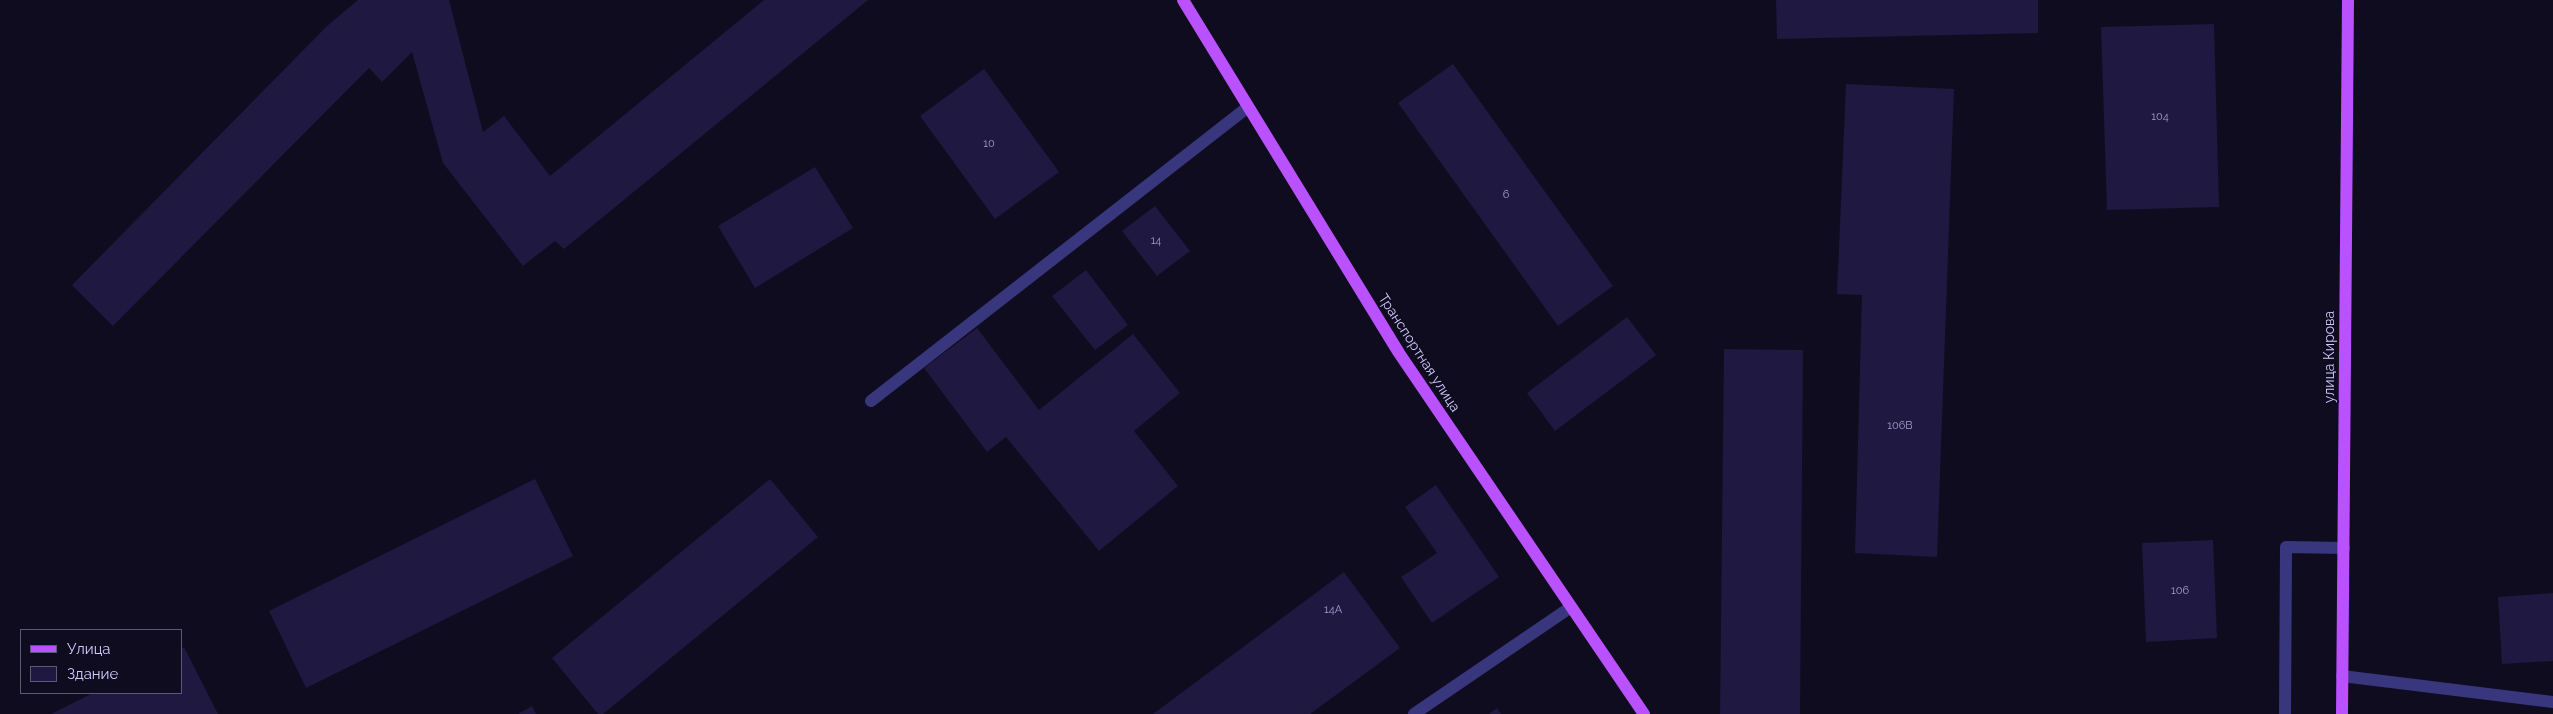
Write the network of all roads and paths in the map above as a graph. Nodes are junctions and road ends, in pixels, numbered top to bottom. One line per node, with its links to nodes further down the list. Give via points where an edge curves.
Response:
1 (1183, 0): 3 (main road, Транспортная улица)
2 (2348, 0): 5 (main road, улица Кирова)
3 (1248, 107): 4 (lane); 6 (main road, Транспортная улица, via 1399,353)
4 (871, 401)
5 (2344, 548): 7 (main road, улица Кирова); 11 (lane, via 2286,547)
6 (1571, 607): 9 (lane); 10 (main road, Транспортная улица)
7 (2342, 676): 8 (lane); 12 (main road, улица Кирова)
8 (2553, 702)
9 (1414, 714)
10 (1644, 714)
11 (2285, 714)
12 (2342, 714)

